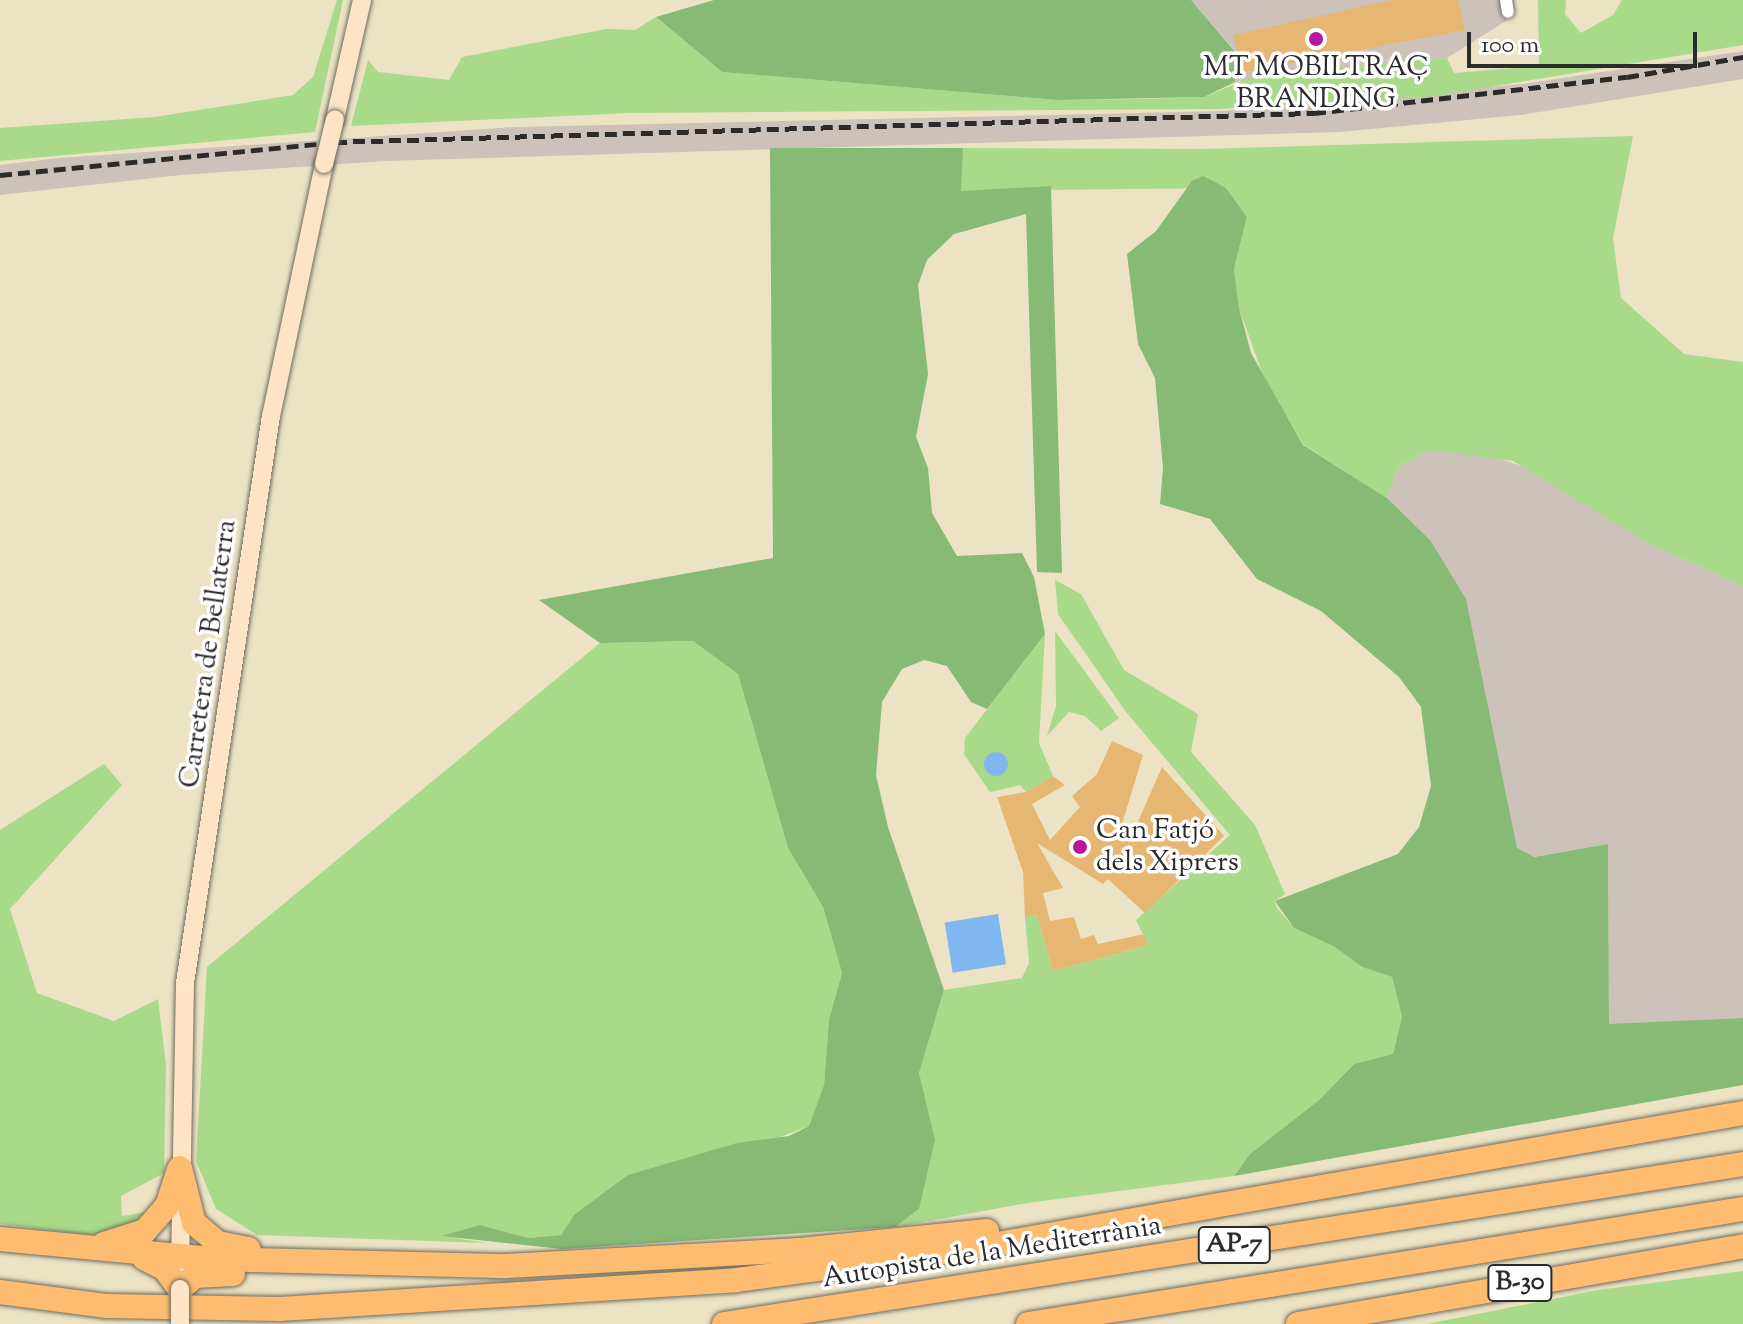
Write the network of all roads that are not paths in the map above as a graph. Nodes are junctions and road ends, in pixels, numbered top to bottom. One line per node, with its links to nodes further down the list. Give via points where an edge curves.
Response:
1 (362, 0): 6 (street, Carretera de Bellaterra, bridge, via 281,359 185,983)
2 (1743, 1106): 4 (highway)
3 (1743, 1113): 4 (highway)
4 (1705, 1120): 8 (highway)
5 (1743, 1164): 19 (highway, Autopista de la Mediterrània / AP-7)
6 (180, 1168): 10 (highway, via 167,1206 145,1231 115,1243); 13 (street, Carretera de Bellaterra); 14 (highway, via 194,1223 206,1238)
7 (1743, 1209): 20 (highway, AP-7)
8 (1099, 1227): 15 (highway, via 591,1264); 17 (highway, via 736,1280 454,1302 208,1310 56,1301)
9 (0, 1239): 10 (highway)
10 (65, 1246): 12 (highway)
11 (1743, 1246): 21 (highway, B-30)
12 (130, 1254): 13 (highway); 16 (highway, via 164,1268)
13 (180, 1257): 14 (highway); 16 (street, Carretera de Bellaterra)
14 (345, 1265): 15 (highway)
15 (424, 1266): 16 (highway, via 344,1275 205,1274 188,1279)
16 (180, 1289): 18 (street, Carretera de Bellaterra, bridge)
17 (0, 1292)
18 (180, 1324)
19 (724, 1324)
20 (1028, 1324)
21 (1298, 1324)

